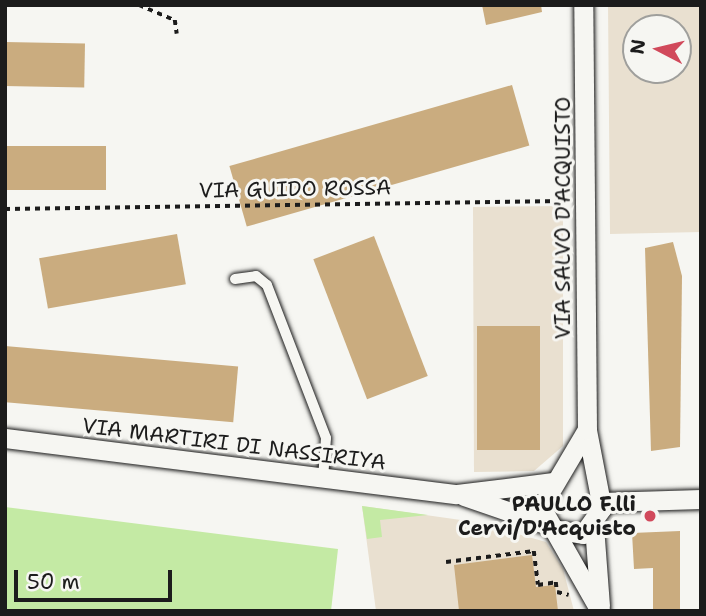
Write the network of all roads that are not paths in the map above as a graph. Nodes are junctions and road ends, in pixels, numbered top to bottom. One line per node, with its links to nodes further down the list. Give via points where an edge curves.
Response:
1 (583, 5): 3 (street, VIA SALVO D'ACQUISTO)
2 (235, 279): 5 (lane, via 256,276 267,285 326,438)
3 (587, 430): 6 (street); 8 (street)
4 (5, 438): 5 (street, VIA MARTIRI DI NASSIRIYA)
5 (323, 480): 7 (street, VIA MARTIRI DI NASSIRIYA)
6 (556, 480): 7 (street, VIA MARTIRI DI NASSIRIYA); 8 (street, via 580,477); 11 (street, via 541,503)
7 (457, 494): 11 (street, VIA MARTIRI DI NASSIRIYA)
8 (600, 496): 9 (street); 10 (street)
9 (701, 499)
10 (594, 526): 11 (street, via 573,537); 12 (street)
11 (550, 527): 12 (street)
12 (597, 606)

